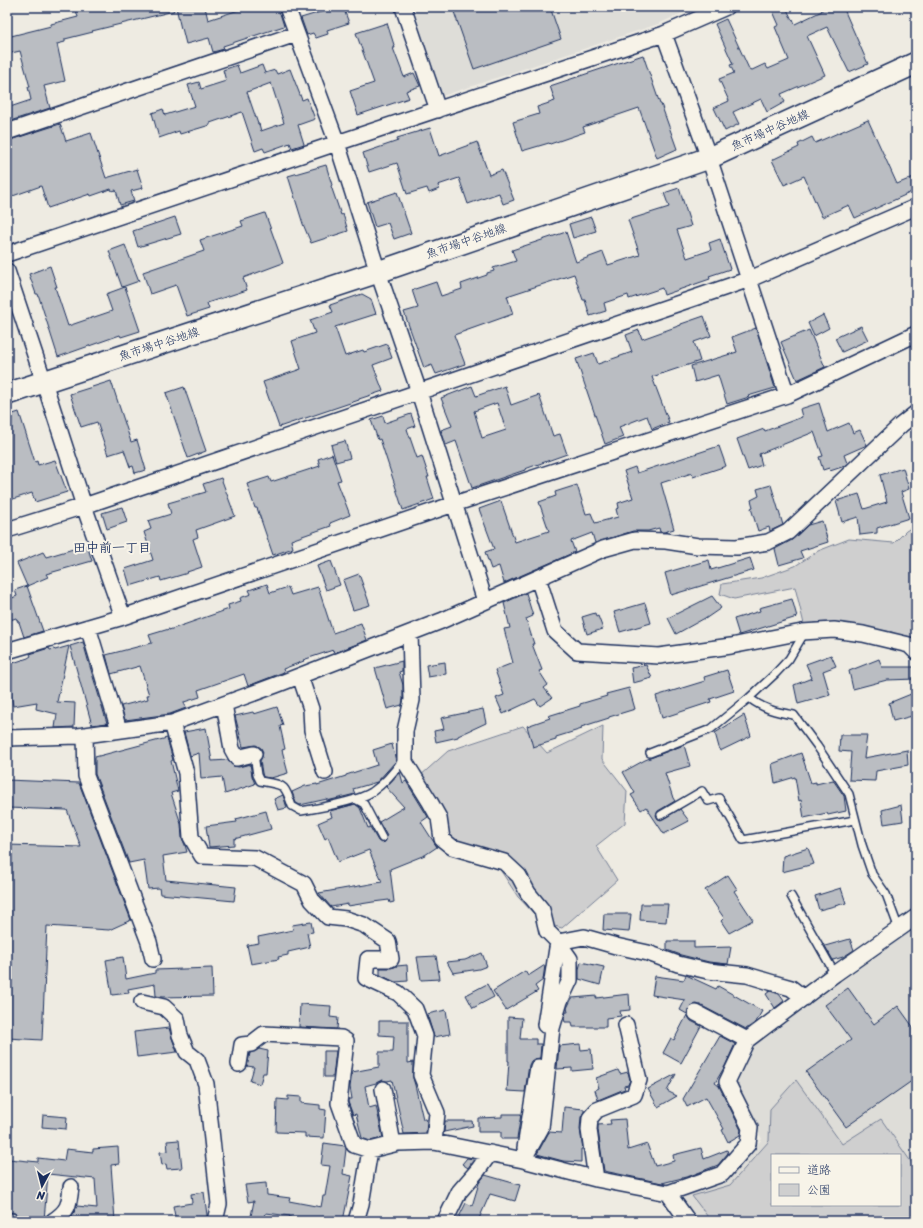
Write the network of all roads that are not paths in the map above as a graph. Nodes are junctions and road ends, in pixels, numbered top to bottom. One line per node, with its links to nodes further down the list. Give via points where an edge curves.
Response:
1 (286, 7): 4 (street)
2 (403, 7): 7 (street)
3 (726, 7): 5 (street)
4 (296, 34): 8 (street); 9 (street)
5 (664, 34): 7 (street); 10 (street)
6 (916, 63): 10 (street, 魚市場中谷地線)
7 (438, 110): 9 (street)
8 (7, 132)
9 (337, 143): 12 (street); 14 (street)
10 (709, 158): 14 (street, 魚市場中谷地線); 15 (street)
11 (916, 207): 15 (street)
12 (7, 254)
13 (7, 271): 17 (street)
14 (378, 272): 17 (street, 魚市場中谷地線); 18 (street)
15 (750, 279): 18 (street); 20 (street)
16 (916, 334): 20 (street)
17 (44, 382): 19 (street, 魚市場中谷地線); 23 (street)
18 (419, 392): 22 (street); 23 (street)
19 (7, 394)
20 (787, 395): 22 (street)
21 (916, 413): 25 (street, via 788,532 768,542 737,547 635,540 603,549)
22 (454, 504): 26 (street); 27 (street)
23 (84, 506): 24 (street); 27 (street)
24 (7, 530)
25 (538, 578): 26 (street); 29 (street, via 555,631 577,651 659,656)
26 (485, 601): 30 (street)
27 (123, 617): 28 (street)
28 (88, 627): 31 (street); 37 (street)
29 (806, 632): 32 (street, via 834,630 863,634 909,645); 34 (lane, via 789,658)
30 (410, 633): 33 (street); 42 (street, via 412,700 405,731)
31 (7, 651)
32 (916, 652)
33 (300, 676): 35 (street); 43 (street, via 311,709 312,730)
34 (749, 698): 40 (lane, via 711,730); 46 (lane, via 762,707 794,715 849,794)
35 (224, 704): 36 (street); 41 (street, via 232,749 238,758)
36 (172, 723): 37 (street); 61 (street, via 186,773 191,837 202,856 255,858 304,884 312,900 328,917 364,925 388,941 391,959 368,959 366,978 398,993 415,1009 425,1036 422,1075 437,1113)
37 (119, 730): 38 (street)
38 (85, 735): 39 (street); 52 (street, via 86,776 149,942)
39 (7, 738)
40 (650, 753)
41 (254, 754): 44 (lane, via 260,782 281,784 292,806 301,811)
42 (405, 756): 44 (lane, via 394,773 372,792); 51 (street, via 405,762 438,818 442,839 452,847 504,862 520,876 528,893 542,910 547,931)
43 (325, 772)
44 (355, 799): 47 (lane, via 364,804)
45 (661, 816): 46 (lane, via 702,791 708,801 720,798 743,840)
46 (855, 820): 50 (lane, via 872,874 886,894)
47 (382, 838)
48 (791, 896): 53 (lane)
49 (916, 918): 50 (street)
50 (899, 930): 53 (street)
51 (558, 942): 54 (street, via 584,936 678,964 764,980 791,988); 65 (street)
52 (153, 959)
53 (835, 974): 54 (street)
54 (804, 998): 58 (street)
55 (142, 1002): 69 (street, via 164,1007 177,1019 187,1052 196,1060 206,1084)
56 (696, 1013): 58 (street)
57 (626, 1025): 66 (street, via 639,1080 634,1096 597,1110 590,1118 589,1130)
58 (747, 1040): 68 (street, via 727,1082 750,1128 748,1144 722,1174)
59 (239, 1064): 63 (street, via 242,1045 251,1044 264,1034 341,1038 346,1041 339,1103 354,1145)
60 (383, 1089): 62 (street)
61 (434, 1142): 62 (street); 64 (street)
62 (393, 1144): 63 (street)
63 (370, 1150): 73 (street)
64 (490, 1153): 65 (street); 74 (street, via 459,1192)
65 (523, 1160): 66 (street)
66 (596, 1179): 68 (street)
67 (71, 1187): 72 (street, via 69,1203 63,1214)
68 (668, 1193): 75 (street)
69 (218, 1219)
70 (7, 1220): 71 (street)
71 (11, 1221)
72 (53, 1221)
73 (356, 1221)
74 (444, 1221)
75 (688, 1221)

